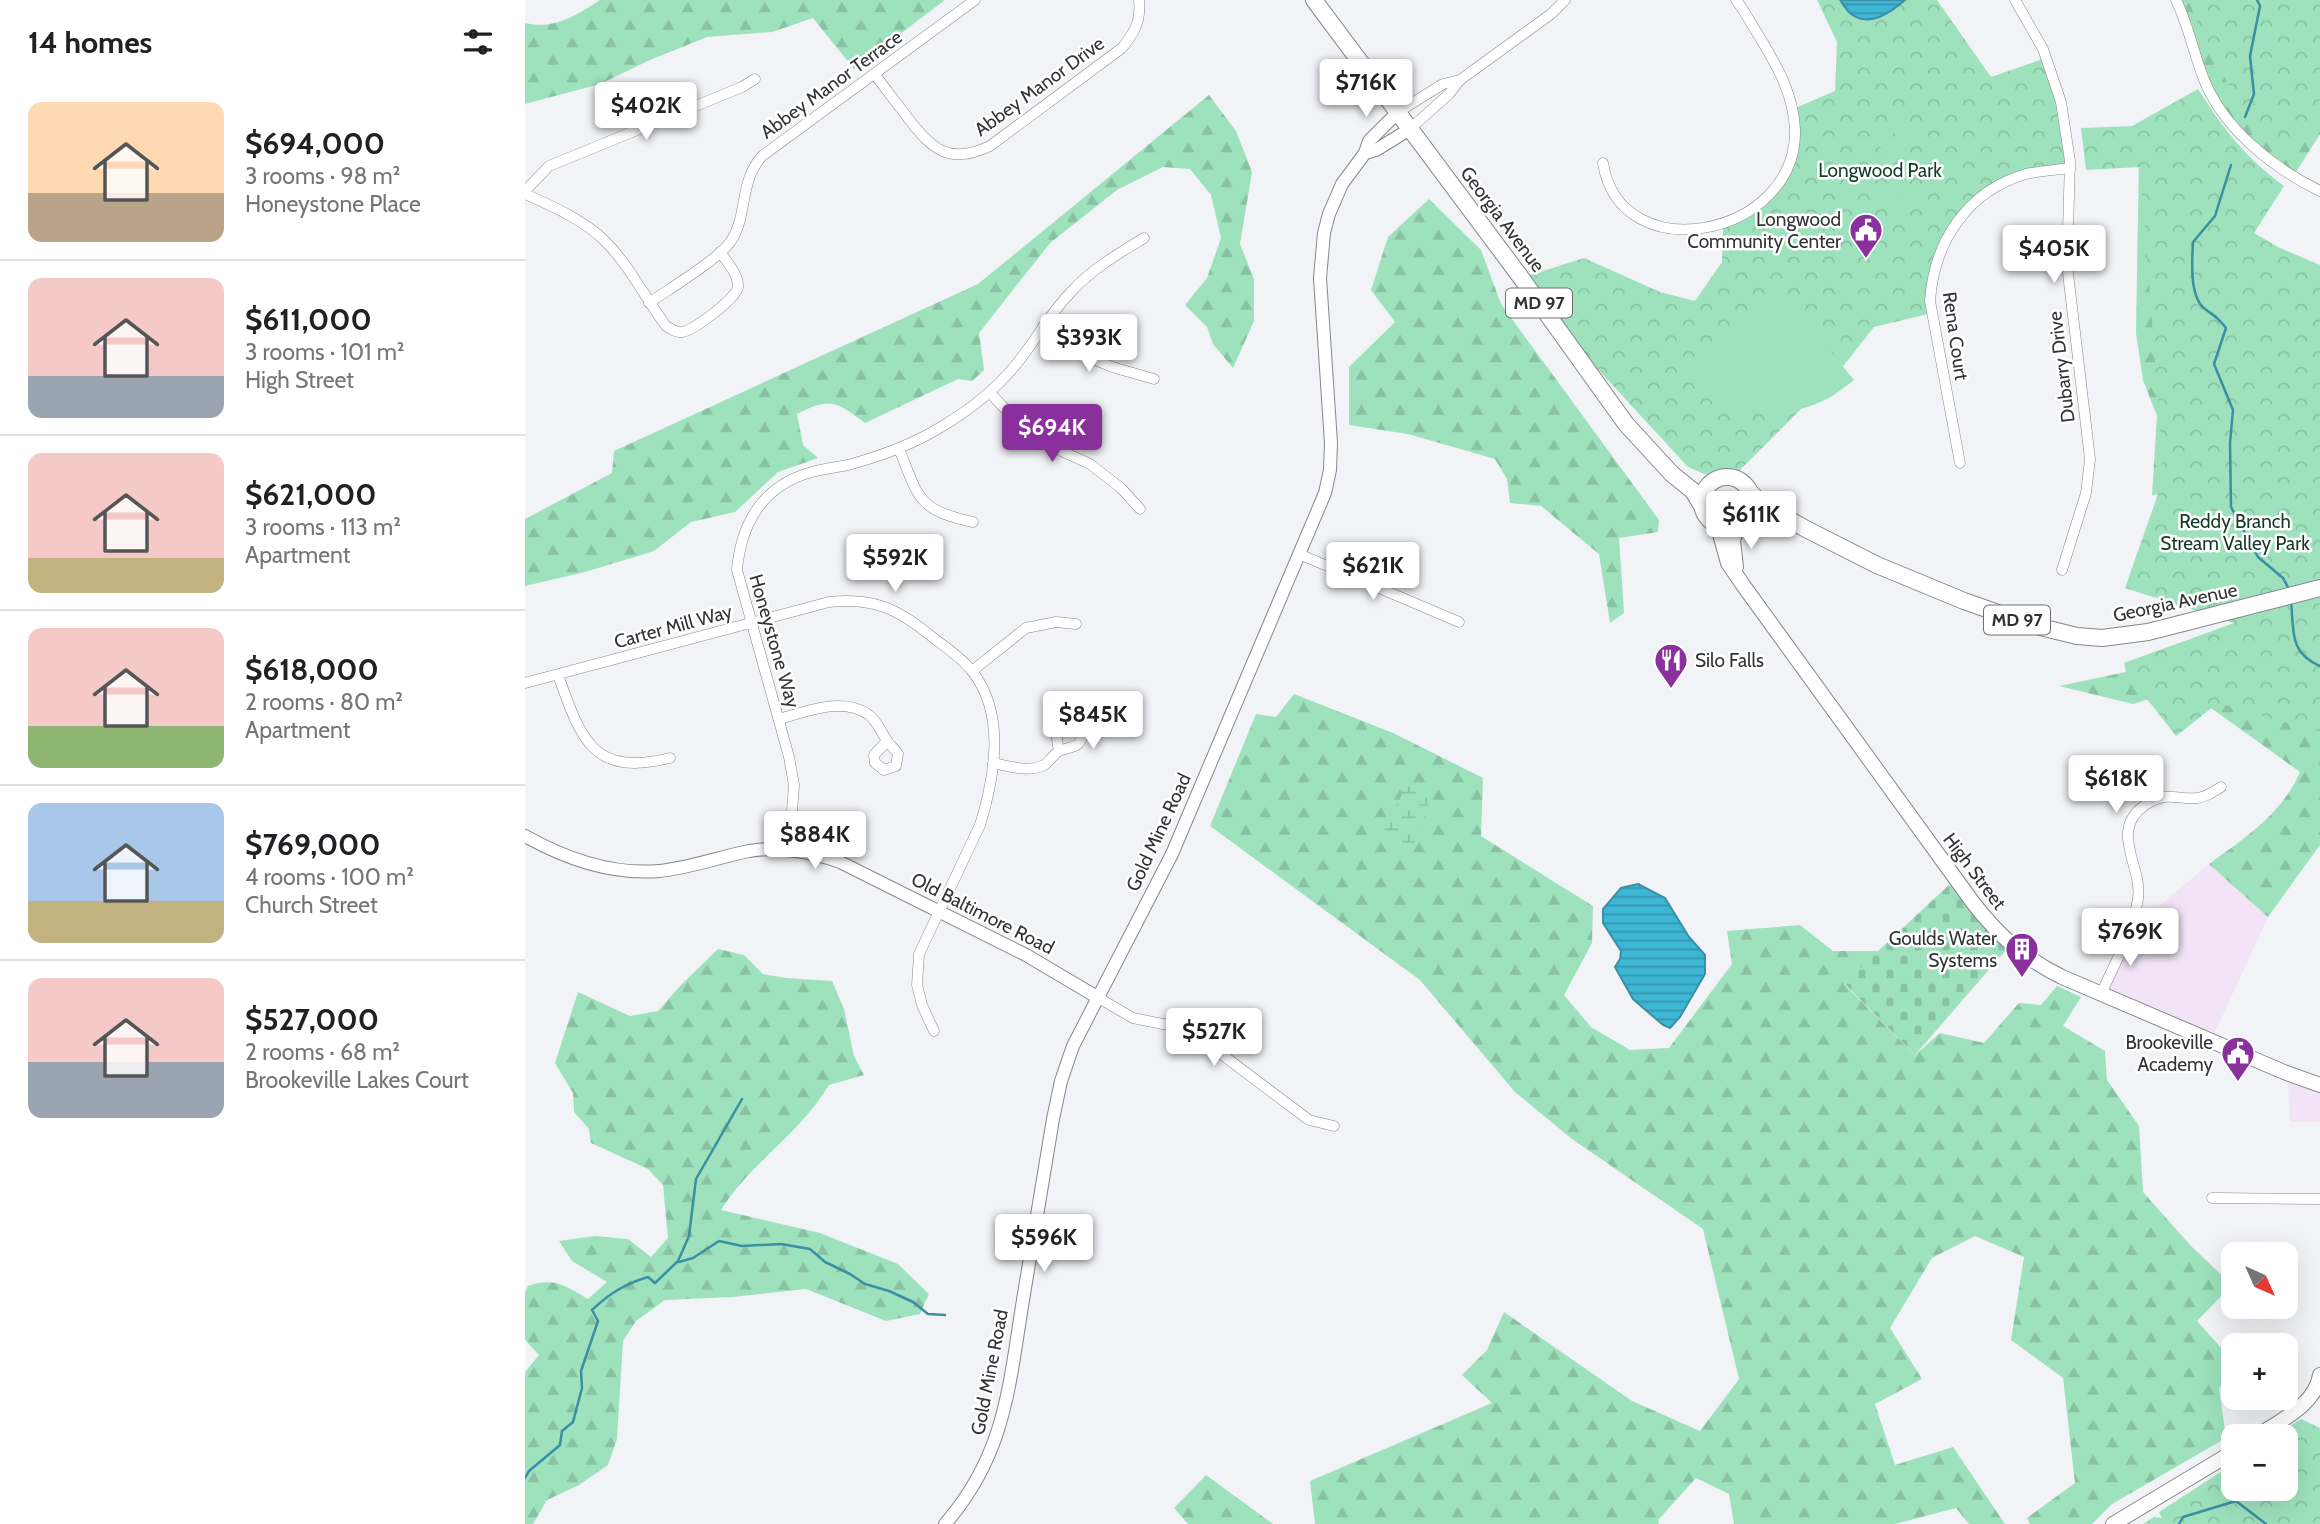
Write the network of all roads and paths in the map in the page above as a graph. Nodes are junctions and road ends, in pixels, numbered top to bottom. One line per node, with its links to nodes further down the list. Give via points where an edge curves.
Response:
1 (975, 0): 8 (street, Abbey Manor Terrace)
2 (1139, 0): 8 (street, Abbey Manor Drive, via 1134,33 1122,48 974,154 949,154 933,148)
3 (1314, 0): 11 (main road, Georgia Avenue / MD 97)
4 (1566, 0): 10 (street, Gold Mine Road)
5 (1736, 0): 14 (street, via 1779,69 1793,109 1795,132 1789,162 1777,184 1759,205 1734,221 1712,228 1672,228 1647,222 1621,202)
6 (2015, 0): 15 (street, Dubarry Drive, via 2043,49 2061,102)
7 (2176, 0): 16 (street, via 2203,79 2224,113 2269,159)
8 (875, 75): 19 (street, Abbey Manor Terrace, via 753,166 738,225)
9 (755, 79): 17 (street, via 549,166)
10 (1460, 80): 11 (street, Gold Mine Road); 12 (street, Gold Mine Road)
11 (1398, 112): 12 (main road, Georgia Avenue / MD 97); 13 (street, Gold Mine Road, via 1369,141)
12 (1411, 129): 13 (street, Gold Mine Road); 25 (main road, Georgia Avenue / MD 97, via 1626,425)
13 (1365, 153): 35 (street, Gold Mine Road, via 1339,190 1321,245 1331,457 1325,493)
14 (1603, 163)
15 (2070, 169): 26 (street, Rena Court, via 2027,174 1994,188 1956,222 1939,254 1930,301); 36 (street, Dubarry Drive, via 2067,265 2090,459 2086,493)
16 (2320, 191)
17 (525, 193): 20 (street, via 598,234)
18 (1144, 238): 21 (street, Honeystone Way, via 1090,273)
19 (720, 253): 20 (street, Abbey Manor Terrace); 20 (street, via 739,284 737,293 690,329 681,332 666,327)
20 (649, 303)
21 (1043, 327): 22 (street, via 1112,368); 23 (street, Honeystone Way)
22 (1154, 379)
23 (990, 393): 24 (street, Honeystone Way); 30 (street, via 1034,438 1090,464)
24 (899, 449): 32 (street, via 925,503 937,513); 40 (street, Honeystone Way, via 810,472 763,501 750,517 739,546 737,570)
25 (1661, 462): 27 (main road, Georgia Avenue / MD 97); 29 (main road, Georgia Avenue / MD 97, via 1693,491)
26 (1960, 463)
27 (1709, 484): 28 (main road, MD 97, via 1722,477 1737,478); 29 (main road)
28 (1752, 494): 31 (main road, via 1752,509); 34 (main road, Georgia Avenue / MD 97)
29 (1702, 506): 33 (main road, MD 97)
30 (1140, 509)
31 (1743, 521): 33 (main road, MD 97, via 1723,527); 34 (main road, Georgia Avenue / MD 97, via 1768,517); 37 (main road, via 1733,552)
32 (973, 522)
33 (1711, 522): 37 (main road, High Street)
34 (1806, 530): 38 (main road, Georgia Avenue / MD 97, via 1964,601 2077,636 2125,636)
35 (1299, 554): 39 (street); 55 (street, Gold Mine Road, via 1172,854)
36 (2062, 570)
37 (1737, 576): 54 (main road, High Street, via 1990,925 2027,958)
38 (2313, 590)
39 (1459, 622)
40 (752, 624): 42 (street, Carter Mill Way, via 829,602 872,603 911,619); 43 (street, Carter Mill Way); 45 (street, Honeystone Way)
41 (1076, 624): 42 (street, via 1056,622 1026,628)
42 (972, 671): 49 (street, Carter Mill Way, via 992,714)
43 (558, 675): 44 (street, Carter Mill Way); 48 (street, via 578,728 601,755 629,764)
44 (525, 683)
45 (779, 719): 46 (street, via 829,706 851,707 868,714); 52 (street, Honeystone Way, via 794,785)
46 (887, 741)
47 (1059, 750): 49 (street, via 1044,765 1027,769)
48 (670, 758)
49 (993, 763): 53 (street, Carter Mill Way, via 980,825)
50 (2221, 787): 54 (street, via 2195,798 2163,797 2132,817 2127,829 2139,896 2131,929)
51 (525, 836): 52 (street, Old Baltimore Road, via 587,864 620,870 657,871 752,851)
52 (789, 851): 53 (street, Old Baltimore Road, via 840,862)
53 (939, 911): 55 (street, Old Baltimore Road); 56 (street, Carter Mill Way, via 919,954 916,985)
54 (2101, 994): 57 (main road, High Street)
55 (1097, 997): 58 (street, via 1133,1018 1188,1029 1309,1120); 64 (street, Gold Mine Road, via 1073,1046 1057,1098 999,1432 977,1481)
56 (934, 1031)
57 (2320, 1084)
58 (1334, 1126)
59 (2212, 1198): 60 (street)
60 (2320, 1199)
61 (2320, 1375): 62 (main road, via 2308,1400)
62 (2274, 1424)
63 (2221, 1459): 65 (main road)
64 (945, 1524)
65 (2113, 1524)

